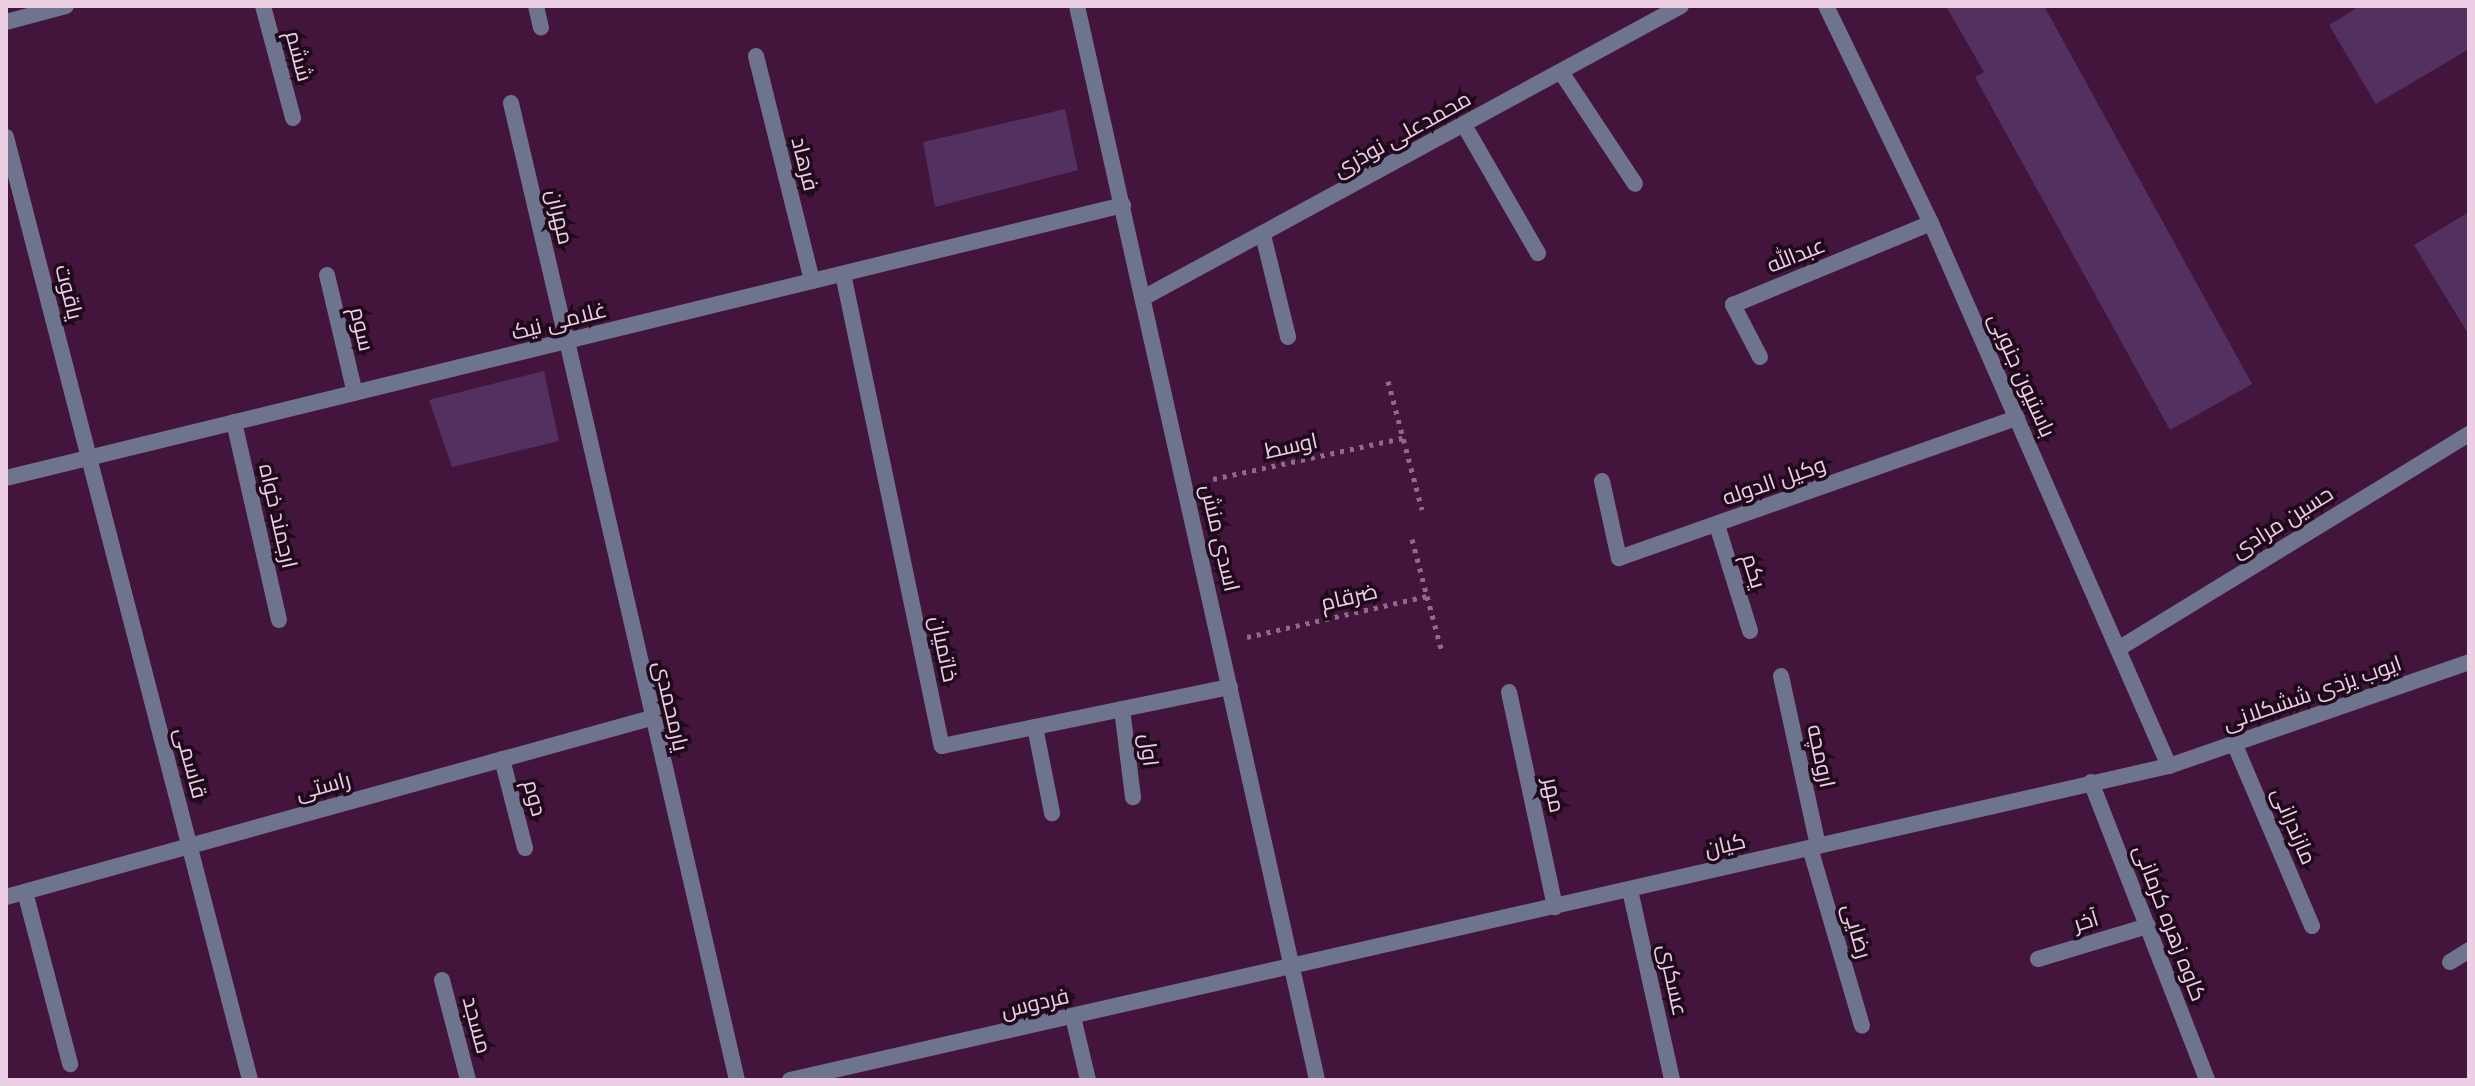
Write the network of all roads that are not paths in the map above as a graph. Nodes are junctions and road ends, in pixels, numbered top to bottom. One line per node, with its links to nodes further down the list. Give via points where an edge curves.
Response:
1 (66, 6): 7 (street)
2 (263, 6): 12 (street, ششم)
3 (536, 6): 8 (street)
4 (1077, 6): 16 (street, اسدی منش)
5 (1681, 6): 10 (street, محمدعلی نوذری)
6 (1826, 6): 17 (street, باستیون جنوبی)
7 (6, 22)
8 (541, 27)
9 (756, 56): 22 (street, فرهاد)
10 (1561, 72): 13 (street, محمدعلی نوذری); 15 (street)
11 (511, 103): 25 (street, مهران)
12 (293, 118)
13 (1464, 125): 18 (street, محمدعلی نوذری); 19 (street)
14 (6, 137): 31 (street, یاقوت)
15 (1635, 184)
16 (1123, 205): 20 (street, غلامی نیک); 23 (street, اسدی منش)
17 (1931, 223): 26 (street, عبدالله, via 1733,305); 28 (street, باستیون جنوبی)
18 (1263, 235): 23 (street, محمدعلی نوذری); 24 (street)
19 (1538, 253)
20 (843, 274): 22 (street, غلامی نیک); 44 (street, خاتمیان, via 942,746)
21 (327, 275): 27 (street, سوم)
22 (812, 281): 25 (street, غلامی نیک)
23 (1143, 298): 40 (street, اسدی منش)
24 (1288, 337)
25 (567, 341): 27 (street, غلامی نیک); 43 (street, یارمحمدی)
26 (1760, 357)
27 (355, 393): 29 (street, غلامی نیک)
28 (2017, 418): 34 (street, وکیل الدوله); 37 (street, باستیون جنوبی)
29 (234, 422): 31 (street, غلامی نیک); 35 (street, ارجمند خواه)
30 (2469, 434): 37 (street, حسین مرادی)
31 (89, 458): 32 (street, غلامی نیک); 51 (street, قاسمی)
32 (6, 478)
33 (1602, 481): 34 (street, وکیل الدوله, via 1619,558)
34 (1717, 525): 36 (street, یکم)
35 (279, 620)
36 (1750, 631)
37 (2118, 649): 47 (street, باستیون جنوبی)
38 (2469, 662): 45 (street, ایوب یزدی ششکلانی)
39 (1781, 676): 52 (street, ارومچه)
40 (1230, 687): 42 (street, خاتمیان); 63 (street, اسدی منش)
41 (1509, 692): 57 (street, مهر)
42 (1122, 709): 44 (street, خاتمیان); 49 (street, اول)
43 (651, 718): 46 (street, راستی); 71 (street, یارمحمدی)
44 (1035, 727): 50 (street)
45 (2234, 743): 47 (street, ایوب یزدی ششکلانی); 59 (street, مازندرانی)
46 (502, 759): 51 (street, راستی); 53 (street, دوم)
47 (2169, 766): 48 (street, کیان)
48 (2091, 782): 52 (street, کیان); 58 (street, کاوه زهره کرمانی)
49 (1133, 797)
50 (1052, 813)
51 (190, 846): 55 (street, راستی); 69 (street, قاسمی)
52 (1814, 847): 54 (street, کیان); 66 (street, رضایی)
53 (525, 848)
54 (1630, 890): 57 (street, کیان); 75 (street, عسکری)
55 (25, 892): 56 (street, راستی); 67 (street)
56 (6, 897)
57 (1555, 907): 63 (street, کیان)
58 (2148, 926): 61 (street, آخر); 76 (street, کاوه زهره کرمانی)
59 (2312, 926)
60 (2469, 950): 62 (street)
61 (2038, 959)
62 (2450, 962)
63 (1291, 969): 65 (street, فردوس); 74 (street, اسدی منش)
64 (442, 980): 70 (street, مسجد)
65 (1073, 1017): 68 (street, فردوس); 73 (street)
66 (1862, 1026)
67 (70, 1064)
68 (828, 1076): 72 (street, فردوس)
69 (250, 1080)
70 (468, 1080)
71 (737, 1080)
72 (790, 1080)
73 (1088, 1080)
74 (1317, 1080)
75 (1672, 1080)
76 (2207, 1080)

